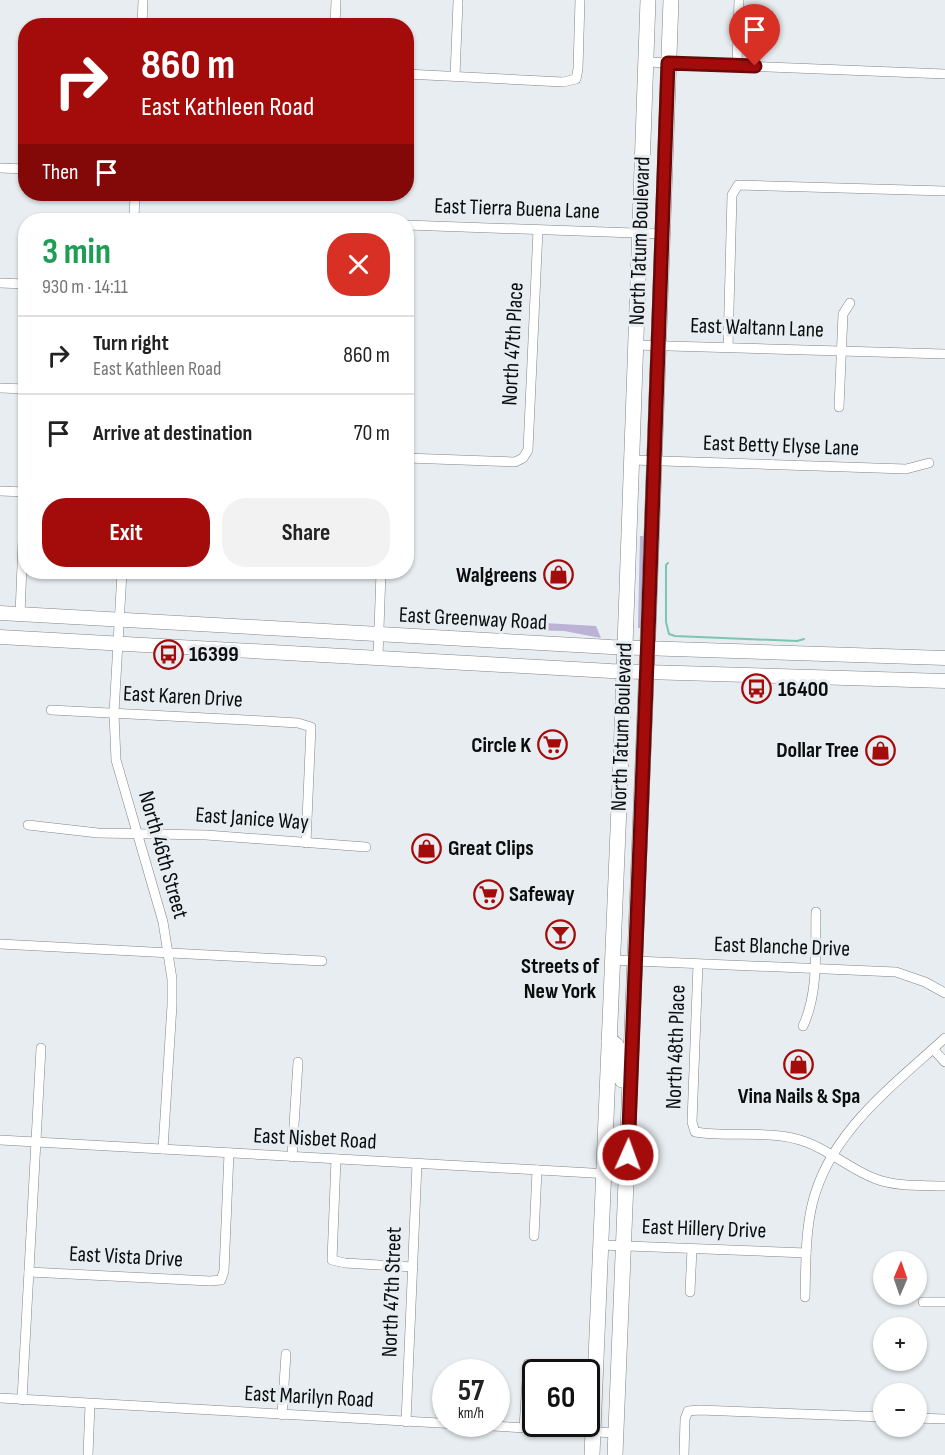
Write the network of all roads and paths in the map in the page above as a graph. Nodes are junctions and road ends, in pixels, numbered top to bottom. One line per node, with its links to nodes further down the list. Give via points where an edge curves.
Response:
1 (143, 0): 8 (street)
2 (336, 0): 9 (street)
3 (580, 0): 15 (street, via 576,80)
4 (648, 0): 10 (main road, North Tatum Boulevard)
5 (671, 0): 11 (main road, North Tatum Boulevard)
6 (740, 0): 12 (street)
7 (458, 2): 15 (street)
8 (142, 18)
9 (335, 18)
10 (646, 62): 11 (street); 21 (main road, North Tatum Boulevard)
11 (668, 63): 12 (street); 22 (main road, North Tatum Boulevard)
12 (737, 65): 14 (street)
13 (414, 74): 15 (street)
14 (945, 74)
15 (455, 76)
16 (0, 168): 17 (street)
17 (18, 169)
18 (945, 191): 28 (street, via 738,185 732,195)
19 (414, 225): 20 (street, East Tierra Buena Lane)
20 (538, 230): 21 (street, East Tierra Buena Lane); 34 (street, North 47th Place, via 528,450 515,462)
21 (639, 233): 22 (street, East Tierra Buena Lane); 26 (main road, North Tatum Boulevard)
22 (663, 234): 27 (main road, North Tatum Boulevard)
23 (0, 283): 24 (street)
24 (18, 284)
25 (850, 303): 29 (street, East Waltann Lane, via 843,315)
26 (635, 345): 27 (street, East Waltann Lane); 35 (main road, North Tatum Boulevard)
27 (659, 345): 28 (street, East Waltann Lane); 36 (main road, North Tatum Boulevard)
28 (728, 347): 29 (street, East Waltann Lane)
29 (841, 350): 30 (street, East Waltann Lane); 33 (street, East Waltann Lane)
30 (945, 354)
31 (0, 388): 32 (street)
32 (18, 389)
33 (840, 406)
34 (414, 458)
35 (632, 460): 36 (street, East Betty Elyse Lane); 50 (main road, North Tatum Boulevard)
36 (654, 461): 37 (street, East Betty Elyse Lane, via 906,470); 51 (main road, North Tatum Boulevard)
37 (929, 463)
38 (0, 491): 39 (street)
39 (18, 492)
40 (21, 579): 44 (street)
41 (122, 579): 45 (street, North 46th Street)
42 (381, 579): 46 (street)
43 (0, 613): 44 (main road, East Greenway Road)
44 (20, 614): 45 (main road, East Greenway Road)
45 (120, 620): 46 (main road, East Greenway Road); 49 (street, North 46th Street)
46 (379, 634): 48 (main road, East Greenway Road); 52 (street)
47 (0, 636): 49 (main road, East Greenway Road)
48 (457, 639): 50 (main road, East Greenway Road); 54 (main road)
49 (119, 643): 52 (main road, East Greenway Road); 59 (street, North 46th Street)
50 (625, 648): 51 (main road, East Greenway Road); 55 (main road, North Tatum Boulevard)
51 (647, 649): 53 (main road, East Greenway Road); 56 (main road, North Tatum Boulevard)
52 (378, 657): 54 (main road, East Greenway Road)
53 (945, 658)
54 (456, 661): 55 (main road, East Greenway Road)
55 (624, 671): 56 (main road, East Greenway Road); 60 (main road, North Tatum Boulevard)
56 (646, 672): 57 (main road, East Greenway Road); 61 (main road, North Tatum Boulevard)
57 (945, 681)
58 (51, 710): 59 (street, East Karen Drive)
59 (114, 713): 63 (street, North 46th Street, via 116,760); 64 (street, East Karen Drive, via 298,723 311,727)
60 (622, 713): 61 (main road, via 630,745 630,788); 66 (main road, North Tatum Boulevard)
61 (641, 799): 66 (main road, via 630,840); 72 (main road, North Tatum Boulevard)
62 (28, 825): 63 (street, East Janice Way)
63 (136, 833): 64 (street, East Janice Way); 69 (street, North 46th Street)
64 (306, 843): 65 (street, East Janice Way)
65 (366, 847)
66 (617, 847): 70 (main road, North Tatum Boulevard); 72 (main road, via 631,863 628,940)
67 (816, 912): 74 (street)
68 (0, 944): 69 (street)
69 (169, 954): 71 (street); 86 (street, North 46th Street, via 172,1005)
70 (612, 960): 72 (street, East Blanche Drive); 78 (main road, North Tatum Boulevard)
71 (322, 961)
72 (635, 961): 73 (street, East Blanche Drive); 83 (main road, North Tatum Boulevard)
73 (698, 964): 74 (street, East Blanche Drive); 88 (street, North 48th Place, via 692,1122 695,1132 782,1136)
74 (814, 968): 75 (street, East Blanche Drive, via 896,972); 76 (street, via 808,1014)
75 (945, 993)
76 (802, 1026)
77 (945, 1038): 80 (street)
78 (609, 1041): 83 (main road, via 619,1047); 93 (main road, North Tatum Boulevard)
79 (41, 1048): 85 (street)
80 (933, 1049): 82 (street); 88 (street, via 864,1113)
81 (298, 1062): 89 (street)
82 (945, 1062)
83 (629, 1115): 94 (main road, North Tatum Boulevard)
84 (0, 1140): 85 (street, East Nisbet Road)
85 (36, 1142): 86 (street, East Nisbet Road); 102 (street)
86 (164, 1149): 87 (street, East Nisbet Road)
87 (229, 1153): 89 (street, East Nisbet Road); 102 (street, East Vista Drive, via 221,1280)
88 (832, 1155): 95 (street, via 892,1184); 100 (street, via 813,1203)
89 (292, 1157): 90 (street, East Nisbet Road)
90 (336, 1159): 91 (street, East Nisbet Road); 101 (street, via 332,1260)
91 (417, 1164): 92 (street, East Nisbet Road); 101 (street, North 47th Street)
92 (537, 1170): 93 (street, East Nisbet Road); 96 (street)
93 (604, 1174): 94 (street, East Nisbet Road); 97 (main road, North Tatum Boulevard)
94 (627, 1175): 98 (main road, North Tatum Boulevard)
95 (945, 1186)
96 (534, 1236)
97 (601, 1245): 98 (street, East Hillery Drive); 108 (main road, North Tatum Boulevard)
98 (623, 1246): 99 (street, East Hillery Drive); 119 (main road, North Tatum Boulevard)
99 (692, 1248): 100 (street, East Hillery Drive); 103 (street)
100 (807, 1253): 104 (street)
101 (412, 1267): 116 (street, North 47th Street)
102 (29, 1272): 110 (street)
103 (690, 1292)
104 (805, 1297)
105 (927, 1302): 106 (street)
106 (945, 1302)
107 (286, 1354): 112 (street)
108 (596, 1359)
109 (0, 1398): 110 (street, East Marilyn Road)
110 (22, 1400): 111 (street, East Marilyn Road)
111 (90, 1404): 112 (street, East Marilyn Road); 121 (street)
112 (282, 1414): 116 (street, East Marilyn Road)
113 (873, 1417): 124 (street, via 688,1411)
114 (927, 1418): 115 (street)
115 (945, 1419)
116 (406, 1422): 117 (street, East Marilyn Road)
117 (522, 1428)
118 (600, 1432): 119 (street, East Marilyn Road)
119 (615, 1433): 123 (main road, North Tatum Boulevard)
120 (593, 1437): 122 (main road, North Tatum Boulevard)
121 (88, 1455)
122 (592, 1455)
123 (615, 1455)
124 (684, 1455)

